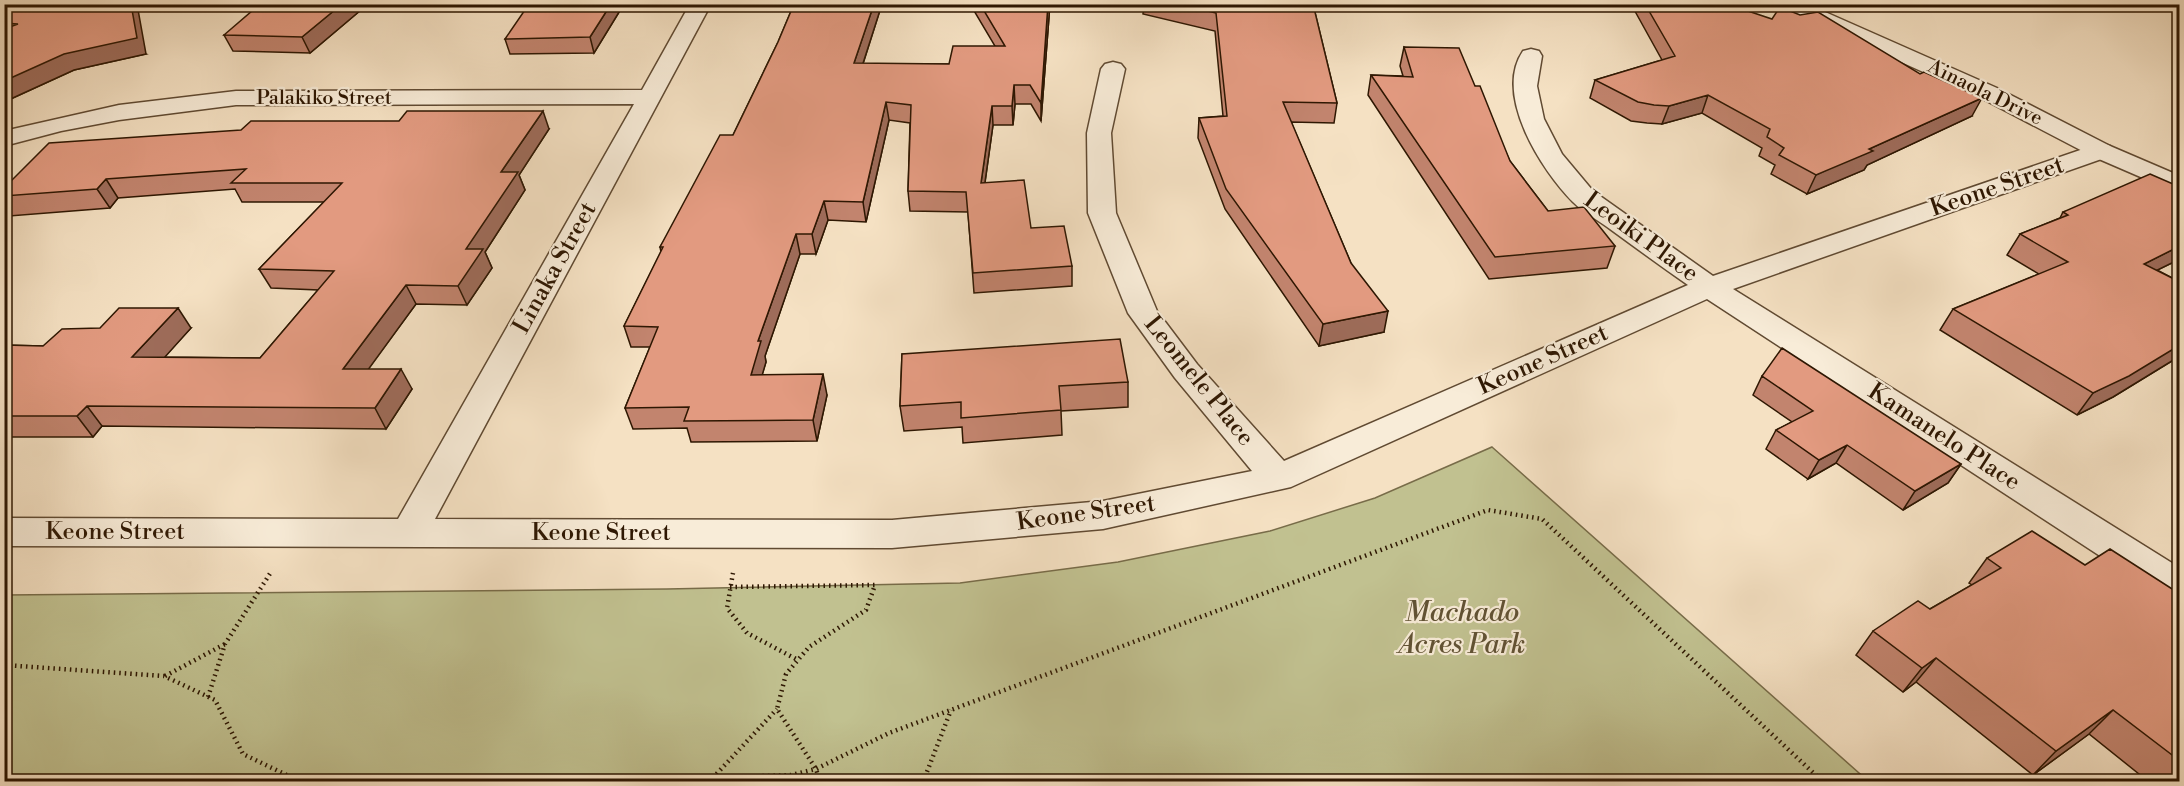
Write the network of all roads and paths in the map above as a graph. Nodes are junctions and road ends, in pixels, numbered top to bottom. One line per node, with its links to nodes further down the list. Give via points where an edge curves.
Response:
1 (700, 4): 5 (street, Linaka Street)
2 (1788, 4): 7 (street, Ainaola Drive, via 1989,93)
3 (1531, 56): 9 (street, Leoiki Place, via 1525,86 1532,119 1550,156 1583,197)
4 (1113, 69): 10 (street, Leomele Place, via 1099,133 1102,213 1143,313 1186,371)
5 (648, 97): 6 (street, Palakiko Street, via 236,98 103,114); 12 (street, Linaka Street)
6 (4, 139)
7 (2102, 151): 8 (street, Ainaola Drive); 9 (street, Keone Street)
8 (2180, 186)
9 (1709, 287): 10 (street, Keone Street); 13 (street, Kamanelo Place)
10 (1278, 478): 12 (street, Keone Street, via 1103,515 892,534)
11 (4, 532): 12 (street, Keone Street)
12 (409, 532)
13 (2180, 588)
14 (257, 594): 15 (path)
15 (225, 644): 18 (path); 19 (path)
16 (798, 660): 16 (path, via 747,633 727,608 730,587 875,585 866,610 809,646); 20 (path, via 786,674)
17 (4, 665): 18 (path)
18 (164, 676): 19 (path)
19 (208, 697): 23 (path, via 215,700 243,754 297,780)
20 (777, 709): 22 (path); 24 (path)
21 (951, 710): 22 (path, via 889,733); 26 (path); 27 (path, via 1488,510 1542,519)
22 (816, 769): 24 (path, via 791,775); 25 (path)
23 (527, 780): 24 (path)
24 (711, 780)
25 (820, 782)
26 (923, 782)
27 (1823, 782)

